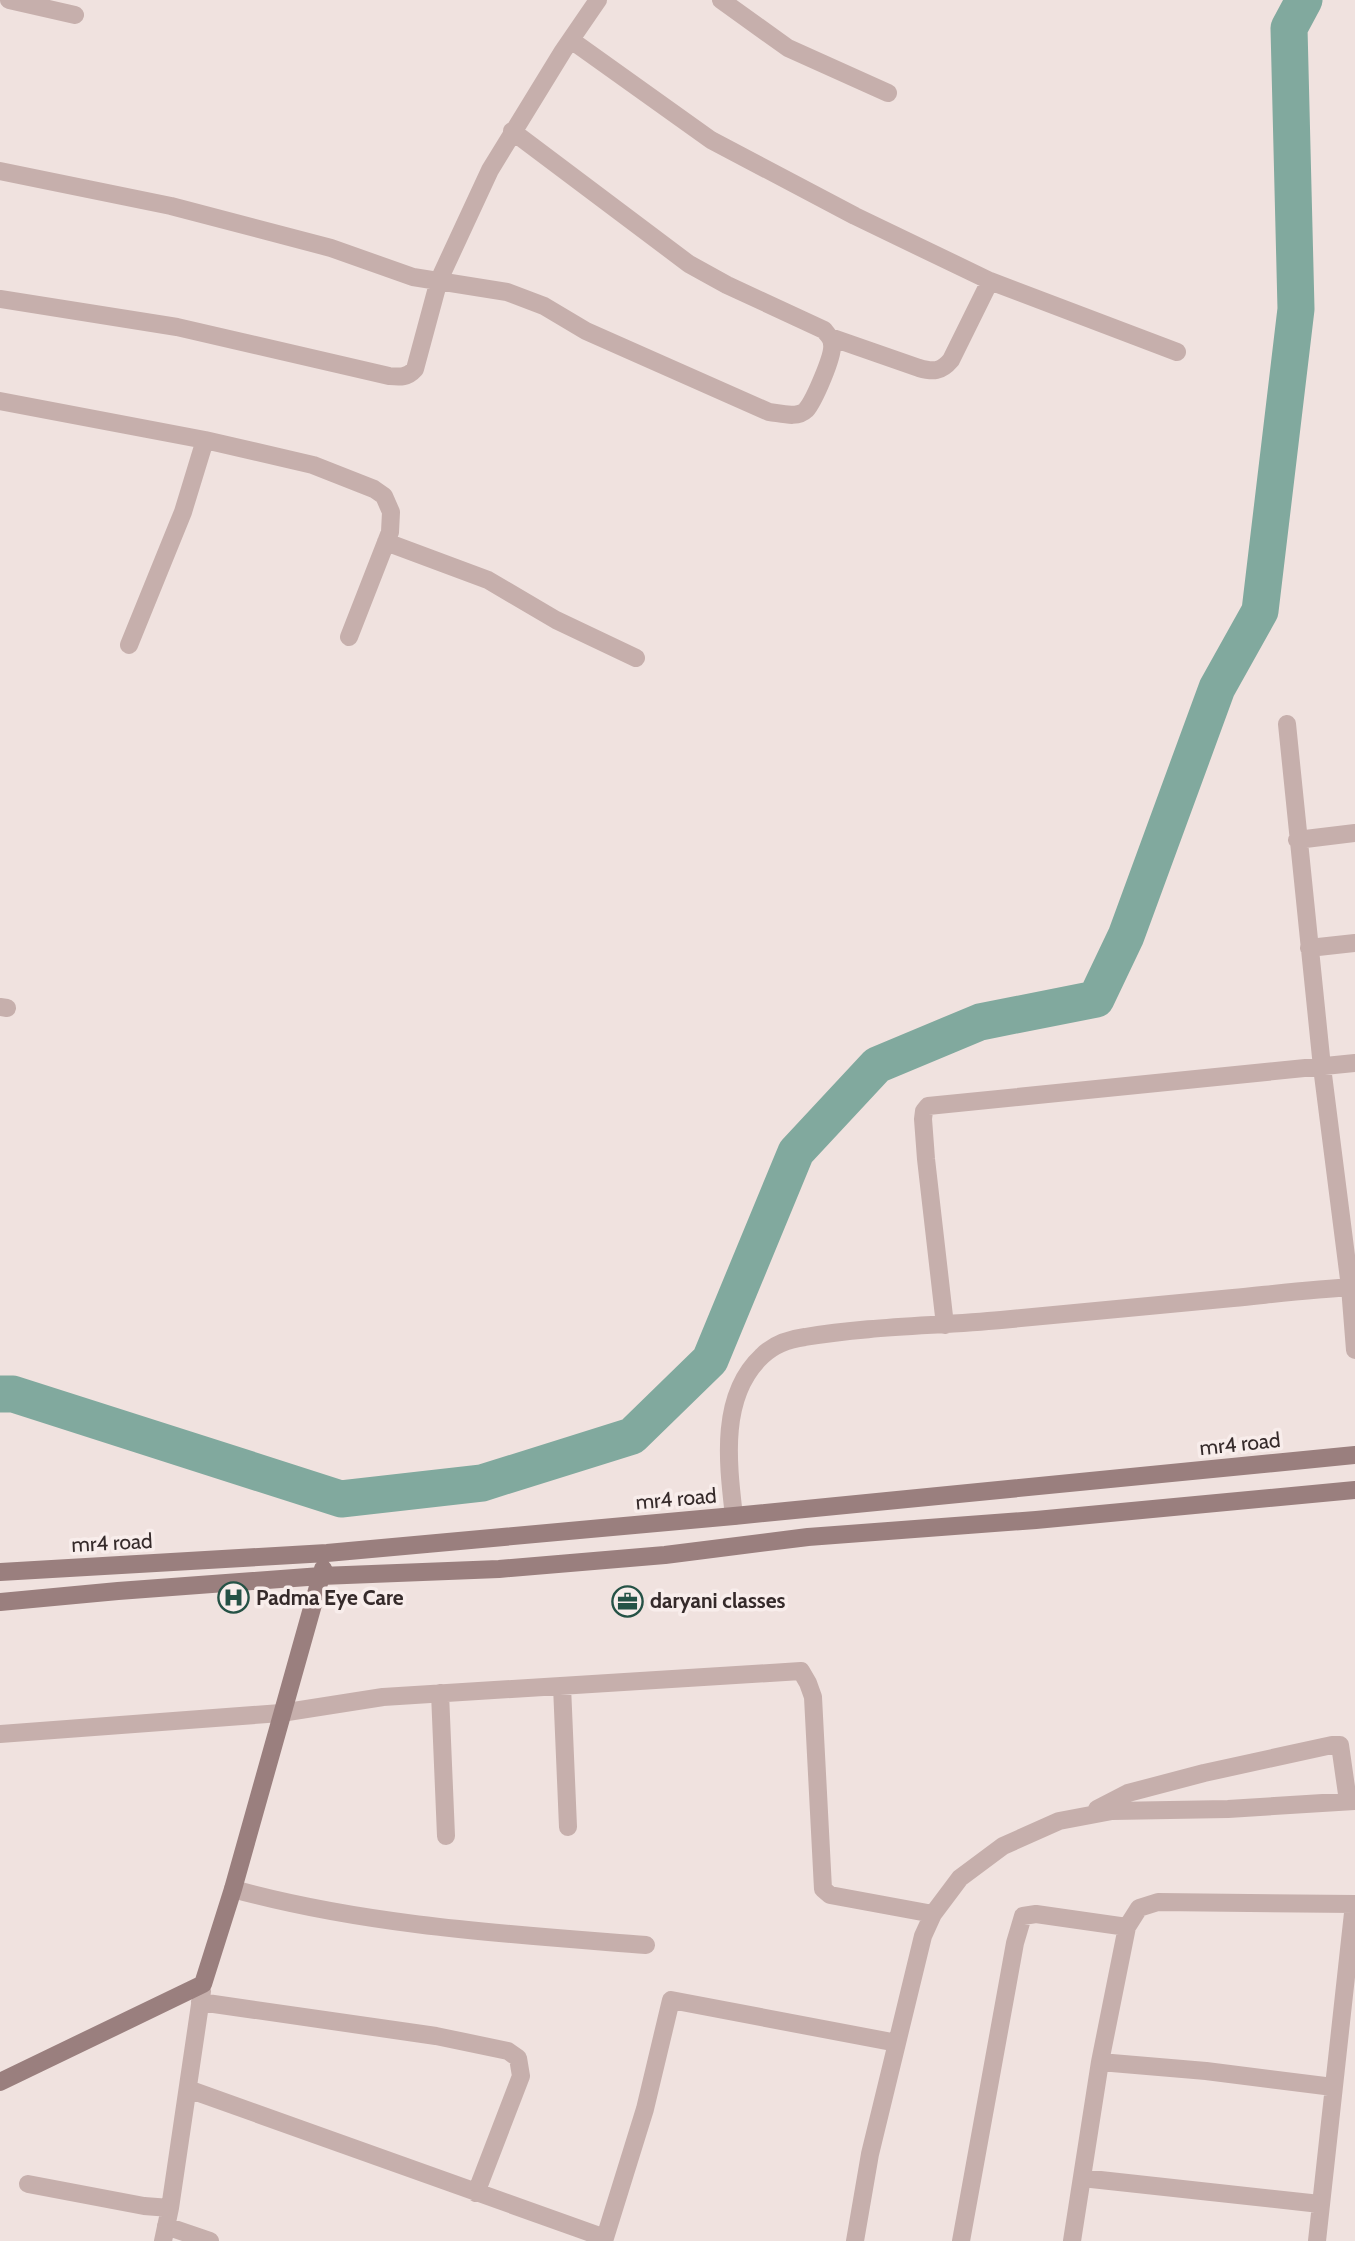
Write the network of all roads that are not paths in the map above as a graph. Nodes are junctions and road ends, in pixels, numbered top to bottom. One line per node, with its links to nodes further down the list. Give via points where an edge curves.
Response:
1 (9, 0): 4 (street)
2 (598, 0): 5 (street)
3 (721, 0): 6 (street, via 788,48)
4 (75, 15)
5 (571, 40): 7 (street); 10 (street, via 710,140)
6 (888, 93)
7 (512, 131): 9 (street); 12 (street, via 689,264)
8 (0, 171): 9 (street, via 171,206 331,248 413,277)
9 (439, 280): 11 (street, via 415,369 402,377 177,327); 12 (street, via 507,292 544,306 586,331 769,412 794,415 805,411 821,383 833,345)
10 (990, 281): 12 (street, via 944,369 931,372); 13 (street)
11 (0, 299)
12 (830, 337)
13 (1177, 352)
14 (0, 401): 15 (street)
15 (205, 440): 16 (street, via 313,465 374,489 384,496 391,512); 18 (street, via 183,512)
16 (386, 542): 17 (street); 19 (street, via 488,580 556,620)
17 (349, 637)
18 (129, 645)
19 (636, 658)
20 (1287, 724): 22 (street)
21 (1355, 833): 22 (street)
22 (1297, 840): 24 (street)
23 (1355, 943): 24 (street)
24 (1309, 948): 26 (street)
25 (1355, 1063): 26 (street)
26 (1322, 1067): 27 (street); 28 (street, via 928,1106 923,1119 926,1159)
27 (1352, 1287): 28 (street); 29 (street)
28 (945, 1325): 32 (street, via 804,1337 764,1353 750,1369 735,1402 728,1433)
29 (1355, 1350)
30 (1355, 1455): 32 (street, mr4 road)
31 (1355, 1490): 35 (street, via 499,1569)
32 (734, 1516): 33 (street, mr4 road)
33 (327, 1553): 34 (street, mr4 road); 35 (street)
34 (0, 1572)
35 (321, 1576): 36 (street); 39 (street)
36 (0, 1602)
37 (562, 1686): 38 (street); 43 (street); 47 (street, via 802,1671 813,1698 825,1894)
38 (440, 1693): 39 (street); 44 (street)
39 (281, 1713): 40 (street); 45 (street)
40 (0, 1734)
41 (1352, 1801): 42 (street); 42 (street, via 1340,1745 1332,1745 1128,1793)
42 (1085, 1816): 47 (street, via 1059,1821 1003,1846 960,1878)
43 (568, 1827)
44 (446, 1836)
45 (233, 1889): 49 (street, via 398,1923); 50 (street)
46 (1354, 1904): 48 (street, via 1158,1902 1139,1908); 54 (street)
47 (933, 1914): 51 (street, via 923,1936)
48 (1127, 1927): 52 (street); 65 (street, via 1023,1916)
49 (646, 1944)
50 (201, 1993): 53 (street); 55 (street); 58 (street, via 436,2036 508,2051 518,2058 521,2076)
51 (897, 2043): 62 (street, via 671,2000 645,2109); 64 (street)
52 (1100, 2062): 54 (street); 56 (street)
53 (0, 2082)
54 (1333, 2087): 59 (street)
55 (188, 2089): 58 (street); 60 (street)
56 (1082, 2178): 59 (street); 66 (street)
57 (28, 2184): 60 (street)
58 (476, 2193): 62 (street)
59 (1320, 2204): 67 (street)
60 (170, 2208): 61 (street)
61 (165, 2234): 63 (street)
62 (604, 2240)
63 (210, 2241)
64 (855, 2241)
65 (961, 2241)
66 (1072, 2241)
67 (1317, 2241)

